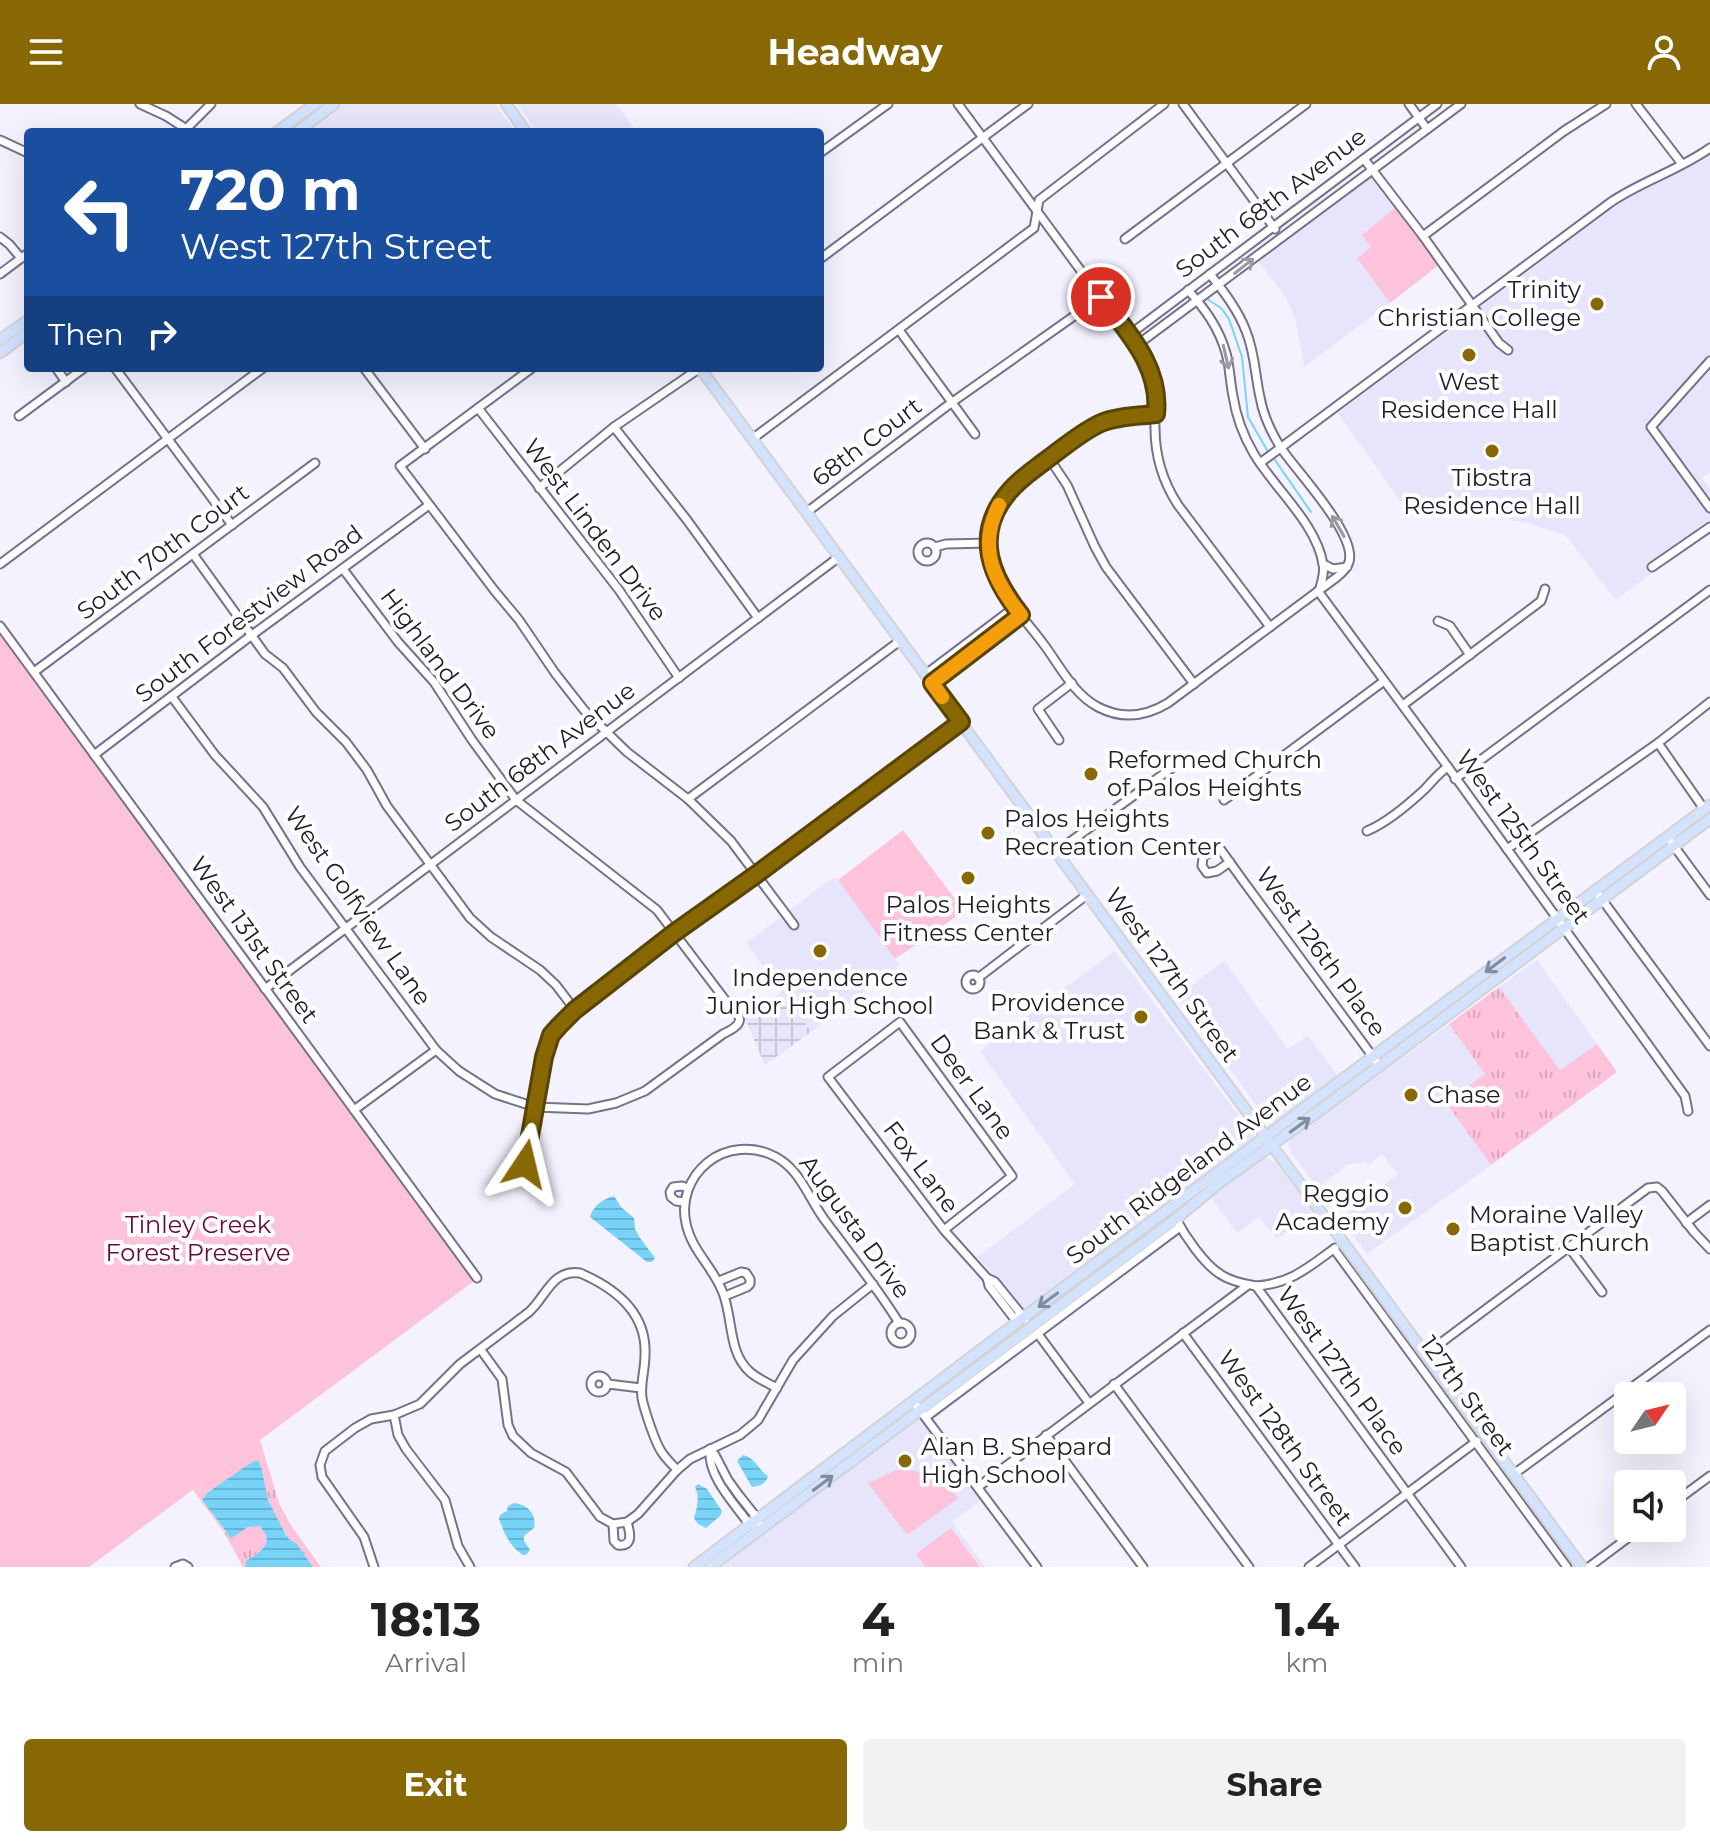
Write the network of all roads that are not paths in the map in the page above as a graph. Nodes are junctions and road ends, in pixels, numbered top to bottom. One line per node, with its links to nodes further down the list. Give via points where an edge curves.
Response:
1 (140, 104): 18 (street)
2 (211, 104): 19 (street)
3 (315, 104): 20 (main road)
4 (334, 104): 21 (main road)
5 (506, 104): 22 (main road)
6 (888, 104): 27 (street)
7 (958, 104): 24 (street)
8 (1028, 104): 24 (street)
9 (1164, 104): 33 (street, via 1039,200)
10 (1183, 104): 30 (street)
11 (1306, 104): 30 (street)
12 (1409, 104): 17 (street)
13 (1437, 104): 17 (street, South 68th Avenue)
14 (1461, 104): 23 (street)
15 (1606, 104): 35 (street)
16 (1636, 104): 31 (street)
17 (1419, 118): 23 (street); 29 (street, South 68th Avenue)
18 (182, 128)
19 (189, 128)
20 (282, 128)
21 (302, 128)
22 (523, 128)
23 (1427, 129): 32 (street)
24 (983, 138): 33 (street); 40 (street)
25 (0, 140): 28 (street)
26 (1710, 148): 31 (street)
27 (824, 150)
28 (24, 151)
29 (1364, 159): 32 (street); 34 (street, South 68th Avenue)
30 (1227, 164): 34 (street); 38 (street)
31 (1682, 164): 48 (street, via 1611,202)
32 (1373, 170): 35 (street); 37 (street)
33 (1037, 211): 46 (street); 51 (street, via 1034,228)
34 (1274, 227): 37 (street); 43 (street, South 68th Avenue)
35 (1423, 236): 48 (street)
36 (0, 237): 39 (street)
37 (1281, 237): 44 (street, one-way to 37)
38 (1125, 239)
39 (24, 255)
40 (824, 256)
41 (24, 257): 42 (street)
42 (0, 274)
43 (1210, 274): 44 (street); 45 (street, South 68th Avenue)
44 (1219, 286): 47 (street); 75 (street, via 1246,330 1265,416)
45 (1188, 290): 47 (street); 52 (street, South 68th Avenue)
46 (1101, 297): 52 (street); 67 (street, 68th Court)
47 (1198, 301): 54 (street); 79 (street, one-way to 79, via 1221,337 1238,418)
48 (1472, 305): 55 (street); 75 (street)
49 (24, 328): 53 (main road)
50 (24, 329): 56 (main road)
51 (899, 330): 67 (street); 74 (street)
52 (1129, 335): 54 (street)
53 (0, 340)
54 (1137, 345): 69 (street, via 1154,381)
55 (1508, 350)
56 (0, 353)
57 (1710, 361): 82 (street, via 1651,427)
58 (59, 372): 66 (street)
59 (79, 372): 66 (street)
60 (118, 372): 73 (street)
61 (258, 372): 73 (street)
62 (367, 372): 76 (street)
63 (527, 372): 68 (street)
64 (694, 372): 71 (street)
65 (703, 372): 74 (main road, West 127th Street)
66 (66, 382): 70 (street)
67 (951, 403): 72 (street); 83 (street, 68th Court)
68 (478, 408): 76 (street); 80 (street, West Linden Drive)
69 (1156, 414): 77 (street, via 1104,421); 103 (street, via 1160,466 1169,491)
70 (19, 416)
71 (614, 427): 80 (street); 100 (street)
72 (975, 434)
73 (168, 439): 84 (street); 90 (street)
74 (752, 439): 83 (main road, West 127th Street)
75 (1282, 448): 79 (street); 92 (street, one-way to 75, via 1344,535)
76 (425, 449): 81 (street, via 400,466)
77 (1049, 458): 86 (street, via 1006,494); 113 (street, via 1106,567)
78 (315, 463): 84 (street, South 70th Court)
79 (1260, 463): 91 (street, via 1313,535)
80 (539, 488): 109 (street, West Linden Drive)
81 (429, 505): 94 (street, South Forestview Road); 118 (street)
82 (1710, 508)
83 (807, 512): 89 (main road, West 127th Street)
84 (232, 525): 88 (street, South 70th Court)
85 (1710, 527): 93 (street)
86 (989, 543): 87 (street); 98 (street, via 997,580)
87 (935, 547)
88 (193, 554): 104 (street); 107 (street, South 70th Court)
89 (839, 557): 100 (street, South 68th Avenue); 105 (main road, West 127th Street)
90 (0, 564)
91 (1323, 564): 92 (street); 96 (street)
92 (1347, 567): 96 (street)
93 (1652, 567)
94 (343, 569): 104 (street, South Forestview Road); 126 (street, Highland Drive, via 434,682)
95 (1545, 589): 106 (street, via 1541,601)
96 (1319, 590): 103 (street); 110 (street, West 125th Street)
97 (1710, 590): 124 (street)
98 (1015, 607): 99 (street); 108 (street)
99 (1021, 615): 111 (street); 112 (street)
100 (758, 618): 109 (street, South 68th Avenue)
101 (1438, 621): 106 (street, via 1450,626)
102 (0, 626): 107 (street, West 131st Street)
103 (1270, 627): 113 (street)
104 (252, 635): 114 (street, South Forestview Road); 135 (street, via 346,742)
105 (901, 640): 108 (main road, West 127th Street); 125 (street)
106 (1470, 655): 116 (street)
107 (34, 672): 121 (street, West 131st Street)
108 (926, 674): 111 (main road, West 127th Street)
109 (679, 678): 118 (street, South 68th Avenue)
110 (1384, 681): 116 (street, West 125th Street); 127 (street)
111 (932, 683): 117 (main road, West 127th Street)
112 (1072, 683): 113 (street, via 1095,705 1131,715 1161,708); 119 (street, via 1038,709)
113 (1194, 684)
114 (172, 697): 121 (street, South Forestview Road); 143 (street, West Golfview Lane, via 263,807)
115 (1710, 702): 120 (street)
116 (1403, 705): 123 (street, West 125th Street)
117 (961, 722): 133 (main road, West 127th Street); 136 (street)
118 (605, 732): 125 (street); 126 (street, South 68th Avenue)
119 (1059, 740)
120 (1658, 743): 128 (street); 132 (street)
121 (94, 755): 147 (street, West 131st Street)
122 (1180, 762): 133 (street)
123 (1448, 767): 124 (street, West 125th Street); 130 (street)
124 (1455, 779): 132 (street, West 125th Street)
125 (688, 799): 136 (street)
126 (516, 800): 135 (street, South 68th Avenue); 145 (street, Highland Drive, via 657,910)
127 (1224, 800)
128 (1707, 807): 131 (main road, South Ridgeland Avenue)
129 (1710, 819): 131 (main road, South Ridgeland Avenue)
130 (1367, 831)
131 (1670, 841): 137 (main road, South Ridgeland Avenue); 139 (street); 140 (main road, South Ridgeland Avenue)
132 (1507, 849): 141 (street, West 125th Street)
133 (1056, 852): 138 (main road, West 127th Street)
134 (1230, 862): 153 (street, West 126th Place)
135 (430, 864): 143 (street, South 68th Avenue); 148 (street, via 470,918 540,970)
136 (757, 874): 142 (street); 145 (street)
137 (1595, 890): 140 (street); 141 (main road, South Ridgeland Avenue)
138 (1088, 894): 146 (street); 158 (main road, West 127th Street)
139 (1710, 895)
140 (1602, 899): 144 (main road, South Ridgeland Avenue); 151 (street)
141 (1558, 918): 144 (street, West 125th Street); 153 (main road, South Ridgeland Avenue, one-way to 153)
142 (794, 925)
143 (345, 928): 147 (street, South 68th Avenue); 152 (street, West Golfview Lane)
144 (1564, 928): 154 (main road, South Ridgeland Avenue); 157 (street, West 125th Street, via 1685,1096)
145 (674, 933): 148 (street); 149 (street, Highland Drive)
146 (978, 978)
147 (265, 989): 156 (street, West 131st Street)
148 (575, 1010): 155 (street, via 551,1035)
149 (741, 1018): 155 (street, West Golfview Lane, via 740,1024 645,1091 588,1109)
150 (900, 1022): 165 (street, Deer Lane, via 1012,1176); 165 (street, Fox Lane, via 828,1077)
151 (1710, 1046)
152 (436, 1050): 155 (street, West Golfview Lane, via 495,1094); 156 (street)
153 (1372, 1056): 154 (street, West 126th Place); 158 (main road, South Ridgeland Avenue)
154 (1379, 1066): 158 (main road, South Ridgeland Avenue, one-way to 154)
155 (535, 1107): 159 (street)
156 (354, 1110): 170 (street, West 131st Street)
157 (1688, 1111)
158 (1269, 1141): 163 (main road, South Ridgeland Avenue); 166 (main road, West 127th Street); 176 (main road, South Ridgeland Avenue, one-way to 176)
159 (525, 1164)
160 (688, 1188): 161 (street, Augusta Drive); 161 (street, via 677,1186 670,1192 676,1201); 172 (street, Augusta Drive, via 706,1163 725,1153 741,1149 775,1156 797,1175)
161 (685, 1202): 171 (street, Augusta Drive, via 688,1232)
162 (1710, 1205): 164 (street)
163 (1178, 1223): 173 (street, West 127th Place, via 1219,1274); 178 (main road, South Ridgeland Avenue)
164 (1686, 1223): 167 (street, via 1653,1187); 169 (street)
165 (944, 1230): 176 (street, Fox Lane, via 1013,1317)
166 (1343, 1242): 168 (street); 182 (main road, West 127th Street)
167 (1568, 1246): 174 (street); 182 (street)
168 (1334, 1249): 173 (street, via 1286,1281); 193 (street, 127th Street)
169 (1710, 1249)
170 (477, 1278)
171 (719, 1281): 175 (street, Augusta Drive); 175 (street, via 741,1272 750,1279 747,1287)
172 (873, 1284): 177 (street, Augusta Drive); 186 (street, via 833,1316 793,1360)
173 (1252, 1286): 180 (street); 199 (street, West 127th Place)
174 (1602, 1292)
175 (725, 1296): 186 (street, Augusta Drive, via 741,1362)
176 (1024, 1317): 178 (street); 187 (main road, South Ridgeland Avenue)
177 (899, 1323)
178 (1035, 1330): 188 (street); 189 (main road, South Ridgeland Avenue)
179 (1710, 1330): 196 (street)
180 (1183, 1333): 184 (street); 206 (street, West 128th Street)
181 (481, 1350): 185 (street, via 536,1306 558,1277 580,1273 617,1293 637,1319 645,1354); 190 (street, via 420,1404); 203 (street, via 502,1379 513,1436 566,1472 595,1513)
182 (1426, 1354): 192 (main road, West 127th Street)
183 (608, 1384): 185 (street)
184 (1114, 1384): 188 (street); 215 (street)
185 (641, 1388): 195 (street, via 661,1452)
186 (777, 1388): 194 (street, via 752,1426)
187 (913, 1401): 189 (street); 201 (main road, South Ridgeland Avenue)
188 (1089, 1403): 191 (street)
189 (923, 1413): 198 (street); 204 (main road, South Ridgeland Avenue, one-way to 189)
190 (394, 1415): 209 (street, via 355,1428 320,1460 322,1477 364,1537); 210 (street, via 406,1449 445,1500)
191 (1046, 1435): 198 (street); 214 (street)
192 (1485, 1435): 193 (street); 196 (main road, West 127th Street)
193 (1476, 1442): 199 (street); 219 (street, 127th Street)
194 (710, 1449): 195 (street); 201 (street)
195 (677, 1470): 202 (street)
196 (1514, 1474): 220 (main road, West 127th Street)
197 (1710, 1476): 200 (street)
198 (978, 1487): 213 (street)
199 (1407, 1494): 206 (street); 218 (street, West 127th Place)
200 (1686, 1494)
201 (753, 1521): 204 (street); 211 (main road, South Ridgeland Avenue)
202 (627, 1522): 203 (street); 203 (street, via 631,1536 624,1546 614,1541)
203 (613, 1524)
204 (760, 1529): 212 (main road, South Ridgeland Avenue)
205 (1622, 1542): 221 (street)
206 (1339, 1545): 216 (street); 217 (street, West 128th Street)
207 (175, 1567): 208 (street)
208 (188, 1567)
209 (374, 1567)
210 (470, 1567)
211 (694, 1567)
212 (710, 1567)
213 (1037, 1567)
214 (1143, 1567)
215 (1249, 1567)
216 (1309, 1567)
217 (1355, 1567)
218 (1461, 1567)
219 (1567, 1567)
220 (1582, 1567)
221 (1589, 1567)

